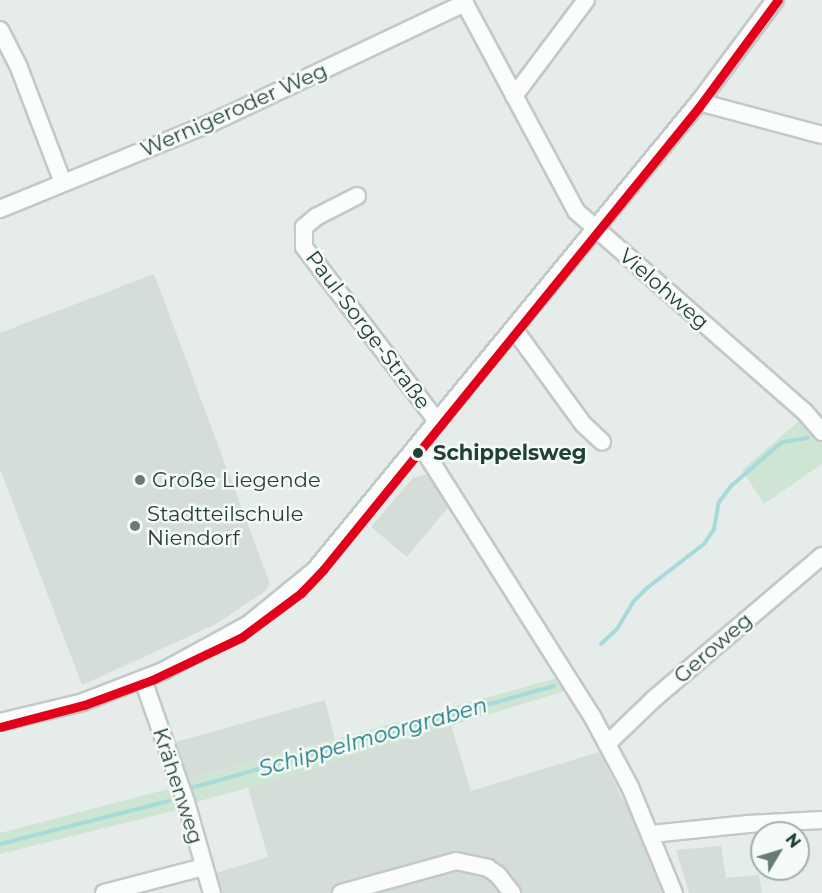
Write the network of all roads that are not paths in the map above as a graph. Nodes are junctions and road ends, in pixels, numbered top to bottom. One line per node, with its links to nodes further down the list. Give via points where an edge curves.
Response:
1 (586, 0): 5 (street)
2 (775, 0): 6 (street, Paul-Sorge-Straße)
3 (464, 2): 5 (street, Vielohweg); 8 (street, Wernigeroder Weg, via 211,123)
4 (0, 30): 8 (street, via 18,65)
5 (514, 96): 11 (street, Vielohweg, via 576,211)
6 (699, 102): 7 (street); 11 (street, Paul-Sorge-Straße)
7 (822, 135)
8 (63, 183): 10 (street, Wernigeroder Weg)
9 (357, 196): 13 (street, Paul-Sorge-Straße, via 304,227 304,247)
10 (0, 209)
11 (595, 230): 12 (street, Paul-Sorge-Straße); 14 (street, Vielohweg, via 804,411)
12 (514, 329): 13 (street, Paul-Sorge-Straße); 15 (street, via 582,424)
13 (438, 422): 16 (street, Paul-Sorge-Straße)
14 (822, 432)
15 (602, 442)
16 (420, 444): 18 (street, Paul-Sorge-Straße, via 330,553 296,587 220,642); 20 (street)
17 (822, 556): 20 (street, Geroweg, via 655,698)
18 (143, 680): 19 (street, Paul-Sorge-Straße, via 84,702); 23 (street, Krähenweg, via 186,802)
19 (0, 722)
20 (607, 744): 22 (street)
21 (822, 820): 22 (street)
22 (651, 834): 28 (street)
23 (204, 867): 24 (street); 25 (street, Krähenweg)
24 (104, 893)
25 (212, 893)
26 (341, 893): 27 (street, via 456,861 488,868)
27 (512, 893)
28 (674, 893)

